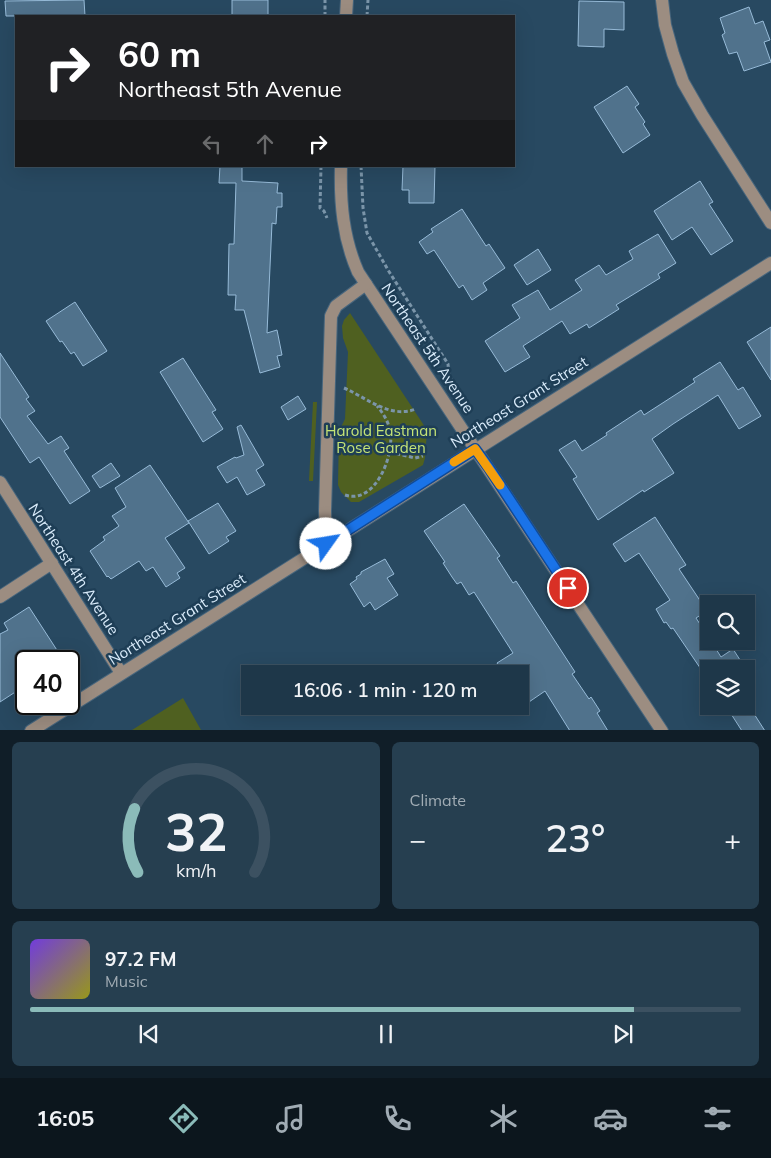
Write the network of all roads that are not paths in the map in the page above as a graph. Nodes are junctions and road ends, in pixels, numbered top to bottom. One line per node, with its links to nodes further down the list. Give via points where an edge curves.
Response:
1 (347, 0): 3 (street)
2 (662, 0): 5 (street, via 665,25 683,82)
3 (346, 15)
4 (341, 167): 7 (street, Northeast 5th Avenue, via 344,232 352,259)
5 (771, 223)
6 (771, 263): 8 (street, Northeast Grant Street)
7 (366, 284): 8 (street, Northeast 5th Avenue); 10 (street, via 336,306 330,316)
8 (475, 449): 10 (street, Northeast Grant Street); 15 (street, Northeast 5th Avenue)
9 (0, 482): 11 (street, Northeast 4th Avenue)
10 (326, 544): 13 (street, Northeast Grant Street)
11 (52, 563): 12 (street); 13 (street, Northeast 4th Avenue)
12 (0, 597)
13 (121, 673): 14 (street, Northeast Grant Street)
14 (31, 730)
15 (662, 730)

